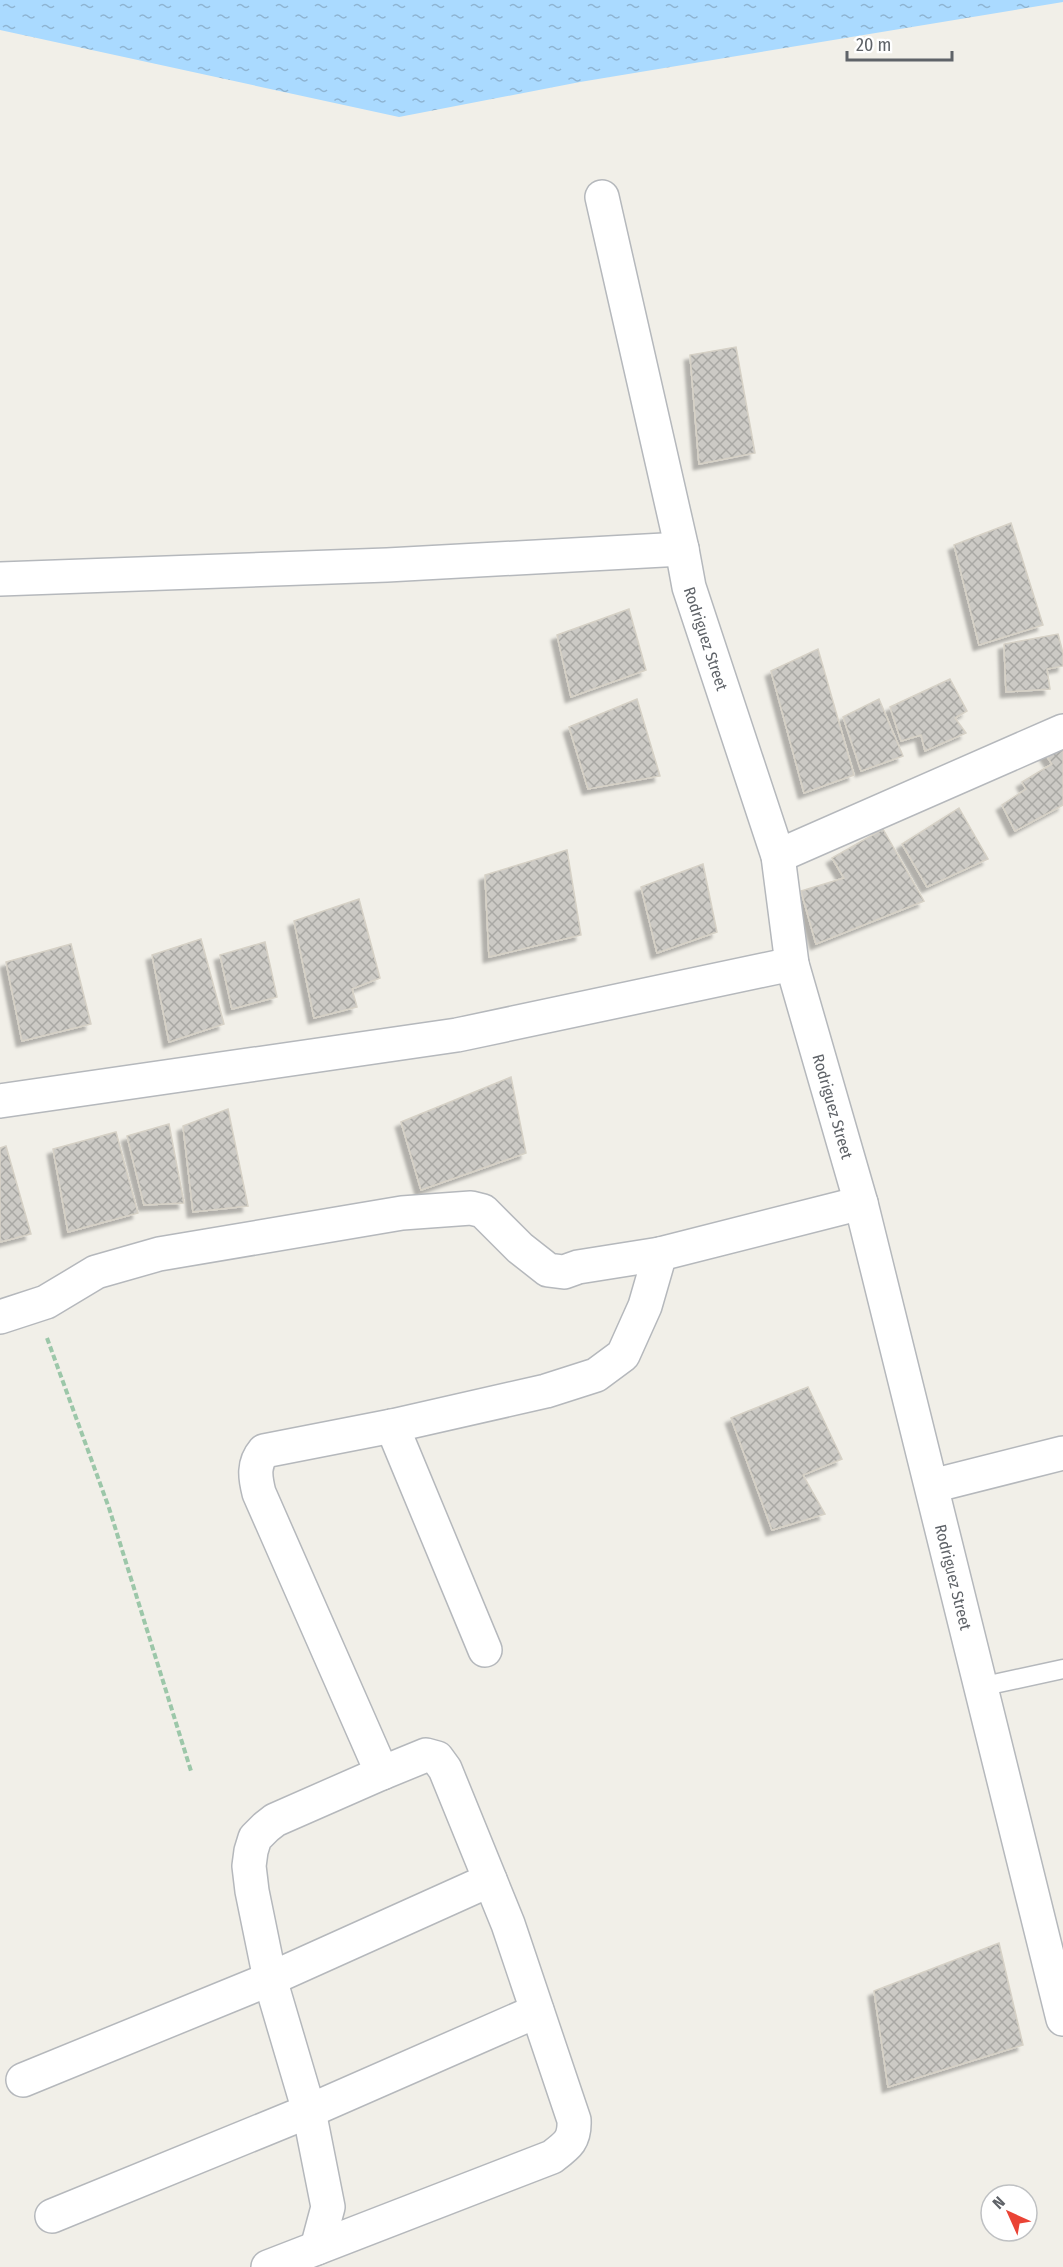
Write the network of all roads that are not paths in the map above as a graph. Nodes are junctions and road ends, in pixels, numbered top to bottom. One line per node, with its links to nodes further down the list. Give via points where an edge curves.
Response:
1 (602, 197): 2 (street, Rodriguez Street)
2 (682, 549): 3 (street, via 387,565); 5 (street, Rodriguez Street, via 689,587)
3 (0, 579)
4 (1063, 731): 5 (street)
5 (778, 856): 6 (street, Rodriguez Street)
6 (792, 964): 7 (street, via 457,1035); 8 (street, Rodriguez Street)
7 (0, 1101)
8 (861, 1203): 9 (street); 13 (street, Rodriguez Street)
9 (660, 1254): 10 (street, via 564,1272 548,1270 483,1211 443,1209 159,1254 96,1272 36,1306); 11 (street, via 645,1306 623,1355 596,1375 546,1391)
10 (0, 1317)
11 (392, 1426): 14 (street); 17 (street, via 264,1451 258,1458 255,1475)
12 (1063, 1453): 13 (street)
13 (932, 1486): 16 (street, Rodriguez Street)
14 (485, 1650)
15 (1063, 1669): 16 (lane)
16 (980, 1687): 21 (street, Rodriguez Street)
17 (382, 1773): 18 (street, via 426,1755 437,1758); 19 (street, via 275,1820 255,1838 249,1866)
18 (490, 1880): 19 (street); 20 (street)
19 (270, 1979): 22 (street); 23 (street)
20 (537, 2011): 23 (street); 25 (street, via 574,2120 572,2140 552,2157)
21 (1063, 2019)
22 (23, 2080)
23 (309, 2111): 24 (street); 25 (street, via 328,2207)
24 (52, 2216)
25 (317, 2248): 26 (street)
26 (268, 2267)

